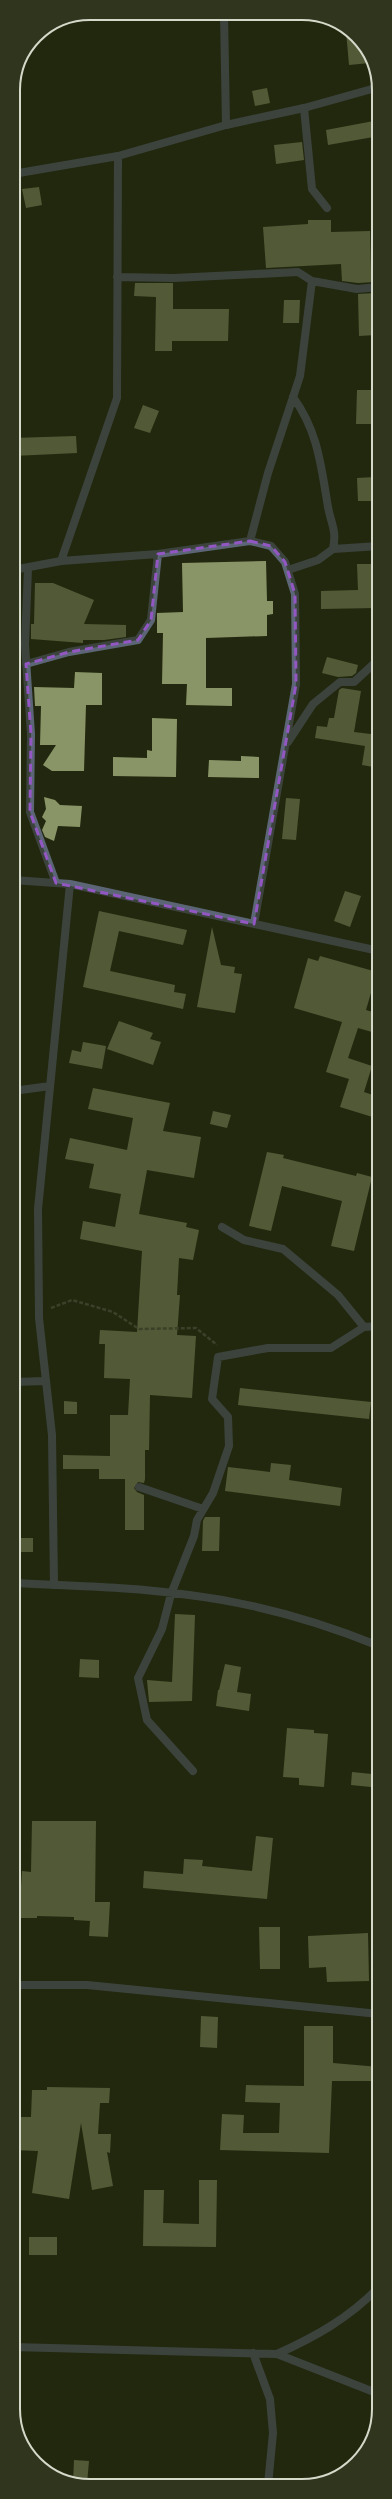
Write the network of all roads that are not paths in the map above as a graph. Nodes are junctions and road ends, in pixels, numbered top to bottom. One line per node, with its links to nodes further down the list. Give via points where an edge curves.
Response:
1 (224, 20): 4 (street)
2 (372, 90): 3 (street)
3 (304, 108): 4 (street); 7 (street, via 312,190)
4 (226, 125): 5 (street)
5 (118, 156): 6 (street); 8 (street)
6 (20, 173)
7 (327, 208)
8 (117, 277): 9 (street, via 174,278 298,272); 16 (street, via 117,398)
9 (312, 281): 10 (street, via 357,289); 11 (street, via 300,376)
10 (372, 288)
11 (293, 397): 12 (street, via 268,473); 14 (street, via 306,415 317,444 328,510 336,534)
12 (250, 541): 15 (street); 19 (street, via 271,546 285,562)
13 (372, 546): 14 (street)
14 (333, 549): 19 (street, via 318,560)
15 (158, 554): 16 (street); 20 (street, via 151,620 138,640 69,652)
16 (61, 561): 17 (street)
17 (28, 568): 18 (street); 20 (street)
18 (20, 569)
19 (288, 570): 22 (street, via 295,594 296,684)
20 (26, 664): 24 (street, via 32,734 30,812)
21 (372, 665): 22 (street, via 354,682 340,682 313,704)
22 (286, 746): 26 (street)
23 (20, 880): 24 (street)
24 (56, 883): 25 (street)
25 (70, 884): 26 (street); 28 (street)
26 (254, 924): 27 (street)
27 (372, 949)
28 (50, 1086): 29 (street); 33 (street, via 38,1210 39,1313)
29 (20, 1090)
30 (222, 1227): 32 (street, via 244,1240 283,1248 338,1295)
31 (372, 1326): 32 (street)
32 (364, 1327): 36 (street, via 330,1348 268,1348 218,1357 212,1399 228,1417 229,1446 213,1493)
33 (46, 1381): 34 (street); 38 (street, via 52,1435)
34 (20, 1382)
35 (139, 1487): 36 (street)
36 (203, 1509): 39 (street)
37 (20, 1583): 38 (street)
38 (54, 1585): 39 (street)
39 (171, 1594): 40 (street, via 278,1612 347,1632); 41 (street, via 162,1629 138,1678 147,1720)
40 (372, 1643)
41 (193, 1771)
42 (20, 1985): 43 (street, via 88,1985)
43 (372, 2013)
44 (372, 2293): 47 (street, via 346,2317 316,2337)
45 (20, 2347): 46 (street)
46 (253, 2353): 47 (street); 49 (street, via 270,2399 273,2433)
47 (277, 2354): 48 (street)
48 (372, 2391)
49 (269, 2479)

